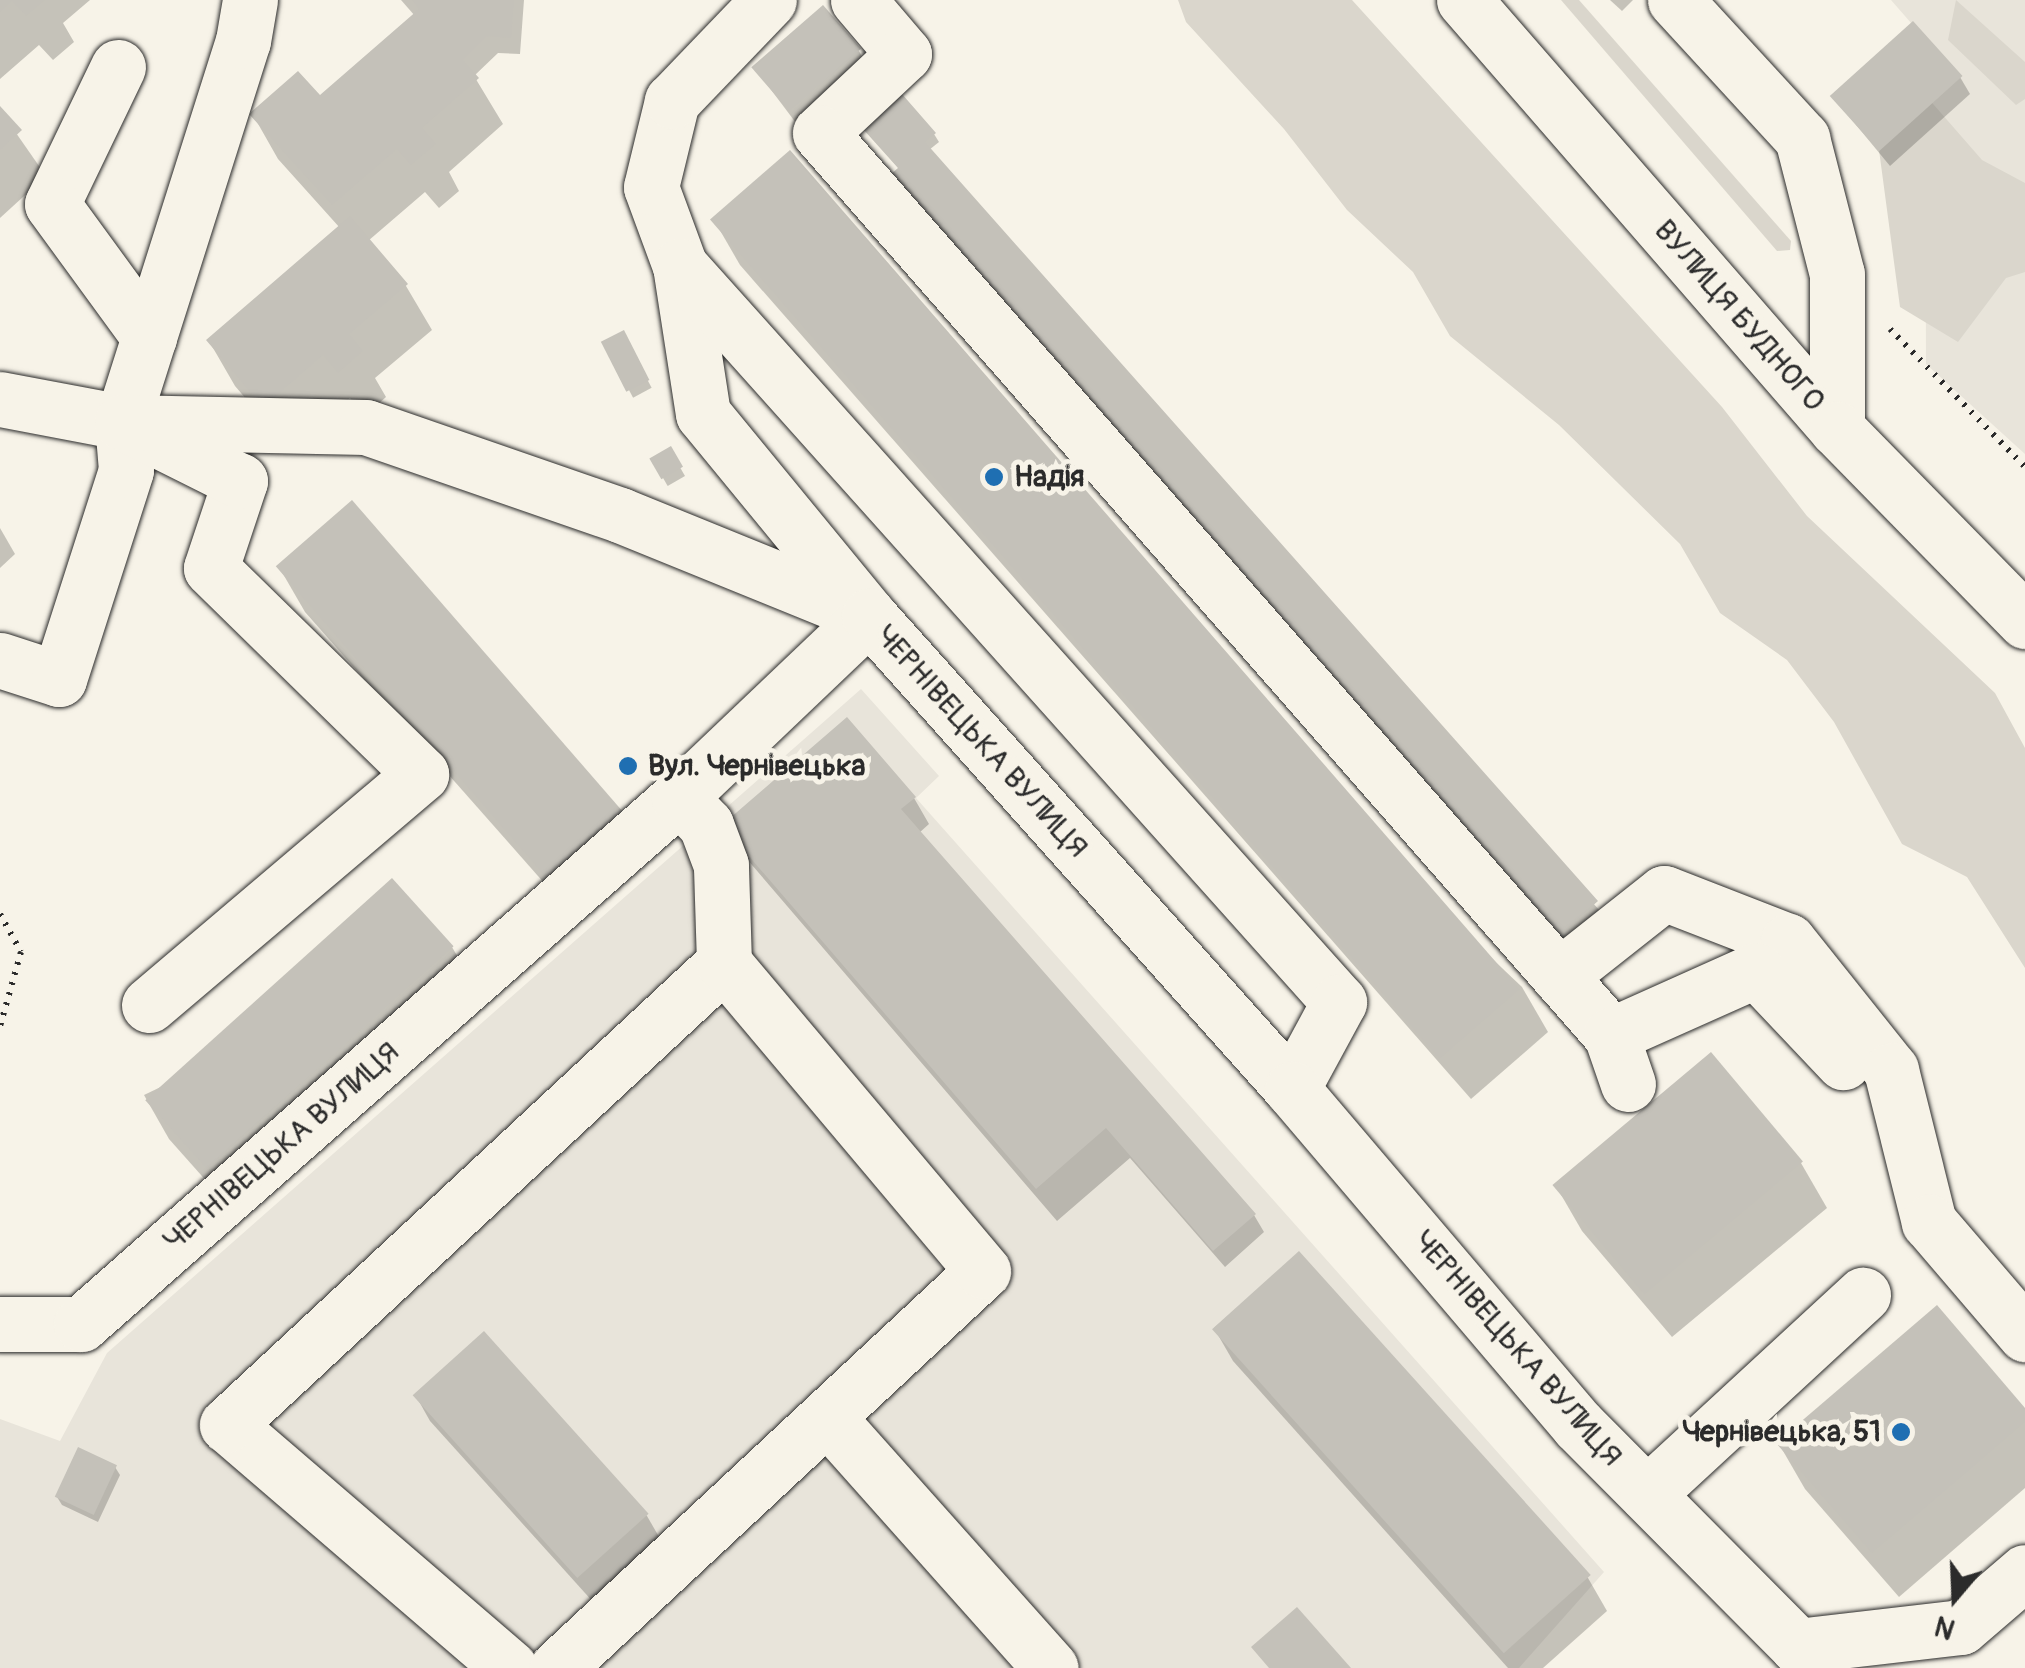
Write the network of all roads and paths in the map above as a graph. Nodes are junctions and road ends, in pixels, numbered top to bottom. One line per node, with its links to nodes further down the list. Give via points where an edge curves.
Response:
1 (250, 0): 9 (main road)
2 (769, 0): 7 (main road, via 672,101 651,186)
3 (858, 0): 20 (main road, via 904,54 820,133)
4 (1464, 0): 12 (main road, ВУЛИЦЯ БУДНОГО)
5 (1675, 0): 8 (main road, via 1802,138)
6 (118, 67): 9 (main road, via 52,204)
7 (680, 266): 14 (main road, via 703,414); 23 (main road, via 1338,1002)
8 (1837, 274): 12 (main road); 13 (path)
9 (150, 337): 11 (main road)
10 (0, 399): 11 (main road)
11 (122, 422): 14 (main road, via 366,427 620,515); 16 (main road, via 126,470 59,678); 21 (main road, via 240,482 212,568 420,774)
12 (1837, 429): 15 (main road, ВУЛИЦЯ БУДНОГО)
13 (2025, 467)
14 (869, 616): 17 (main road, ЧЕРНІВЕЦЬКА ВУЛИЦЯ); 23 (main road, ЧЕРНІВЕЦЬКА ВУЛИЦЯ)
15 (2025, 621)
16 (0, 660)
17 (680, 797): 19 (main road, via 706,825 721,865); 26 (main road, ЧЕРНІВЕЦЬКА ВУЛИЦЯ, via 81,1324)
18 (0, 914): 22 (path, via 22,952)
19 (724, 963): 28 (main road, via 983,1271); 32 (main road, via 227,1426)
20 (1559, 976): 24 (main road, via 1619,1060 1756,970 1866,1086); 24 (main road, via 1664,893 1788,941 1891,1070)
21 (148, 1005)
22 (0, 1026)
23 (1292, 1089): 29 (main road, ЧЕРНІВЕЦЬКА ВУЛИЦЯ, via 1578,1425)
24 (1902, 1112): 27 (main road, via 1929,1222)
25 (1863, 1295): 29 (main road)
26 (0, 1324)
27 (2025, 1334)
28 (826, 1417): 33 (main road); 34 (main road)
29 (1647, 1494): 31 (main road, ЧЕРНІВЕЦЬКА ВУЛИЦЯ)
30 (2025, 1572): 31 (main road, via 1961,1627)
31 (1808, 1657)
32 (510, 1668)
33 (557, 1668)
34 (1051, 1668)

